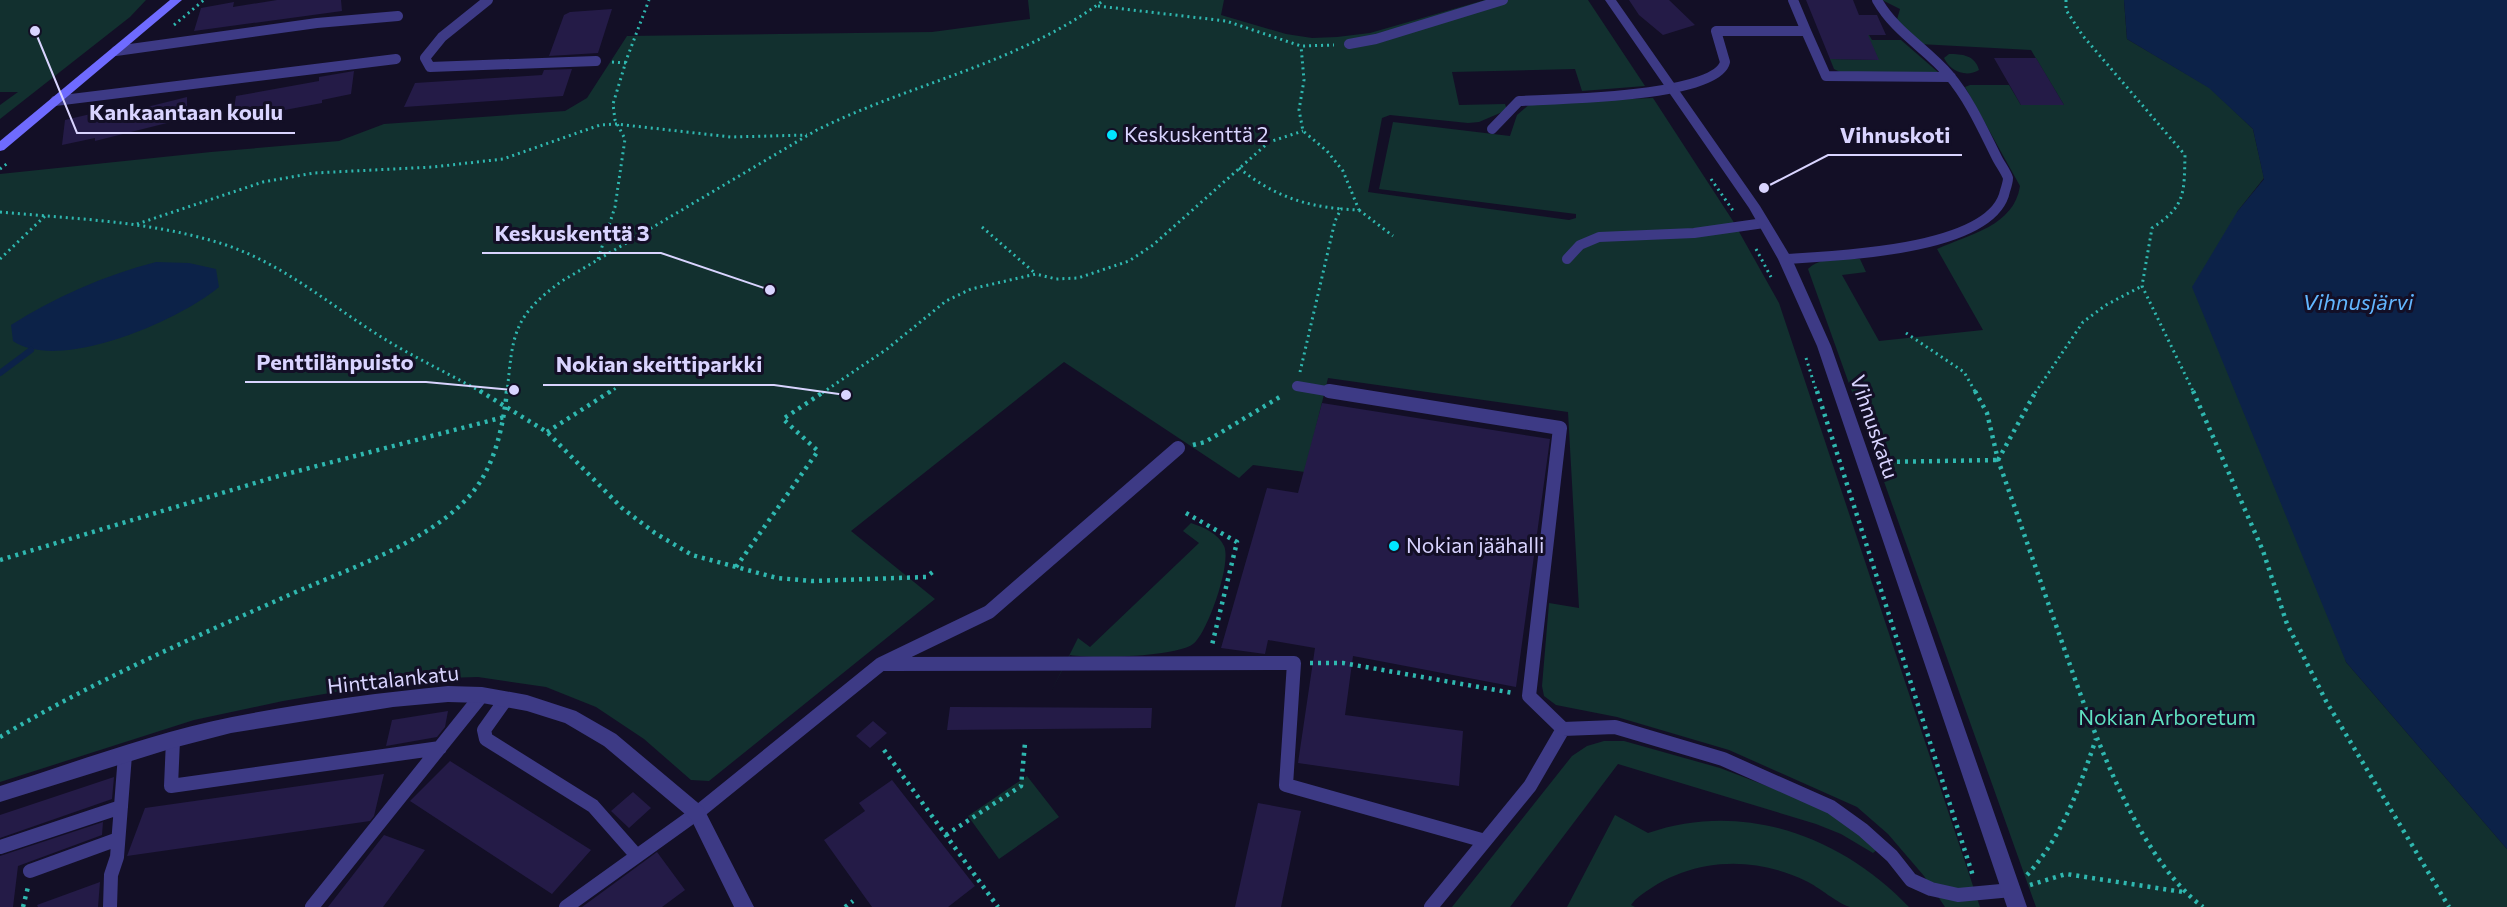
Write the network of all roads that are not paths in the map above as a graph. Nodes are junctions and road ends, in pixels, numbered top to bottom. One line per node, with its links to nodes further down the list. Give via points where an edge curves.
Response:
1 (177, 0): 10 (main road)
2 (488, 0): 12 (lane, via 442,37 425,58 430,67)
3 (1503, 0): 9 (lane)
4 (1611, 0): 14 (street, Vihnuskatu)
5 (1793, 0): 8 (lane)
6 (1877, 0): 13 (lane, via 1899,33)
7 (398, 16): 10 (lane, via 317,23)
8 (1806, 31): 13 (lane, via 1826,76); 14 (lane, via 1716,31 1726,57 1723,68 1712,77)
9 (1349, 44)
10 (116, 51): 15 (main road)
11 (396, 59): 15 (lane)
12 (596, 61)
13 (1951, 77): 20 (lane, via 2008,179 2010,191 1998,212 1965,231 1910,247)
14 (1673, 90): 16 (lane, via 1519,101); 18 (street, Vihnuskatu)
15 (55, 101): 17 (main road)
16 (1492, 129)
17 (0, 147)
18 (1764, 223): 19 (lane, via 1694,233 1599,237 1580,245); 20 (street, Vihnuskatu)
19 (1568, 259)
20 (1785, 259): 38 (street, Vihnuskatu, via 1824,346)
21 (1297, 386): 26 (lane, via 1560,428 1529,696)
22 (1178, 448): 23 (lane, via 988,612)
23 (881, 664): 32 (lane); 34 (lane, via 1294,663 1286,785)
24 (482, 695): 25 (street, Hinttalankatu); 27 (street, Hinttalankatu, via 393,699 231,725); 28 (lane)
25 (506, 699): 32 (street, Hinttalankatu, via 570,717 610,740); 36 (lane, via 484,730 486,739 593,806)
26 (1563, 729): 34 (lane, via 1530,786); 38 (lane, via 1615,727 1723,759 1831,807 1892,856 1911,880 1931,889 1958,895)
27 (173, 740): 28 (lane, via 171,786); 29 (street, Hinttalankatu)
28 (440, 748): 40 (lane)
29 (125, 755): 30 (street, Hinttalankatu); 31 (lane)
30 (0, 794)
31 (121, 807): 33 (lane); 35 (lane)
32 (697, 813): 36 (lane); 42 (street, Hinttalankatu)
33 (118, 840): 37 (lane); 39 (lane)
34 (1485, 841): 43 (lane)
35 (0, 847)
36 (636, 856): 41 (lane)
37 (30, 871)
38 (2012, 890): 44 (street, Vihnuskatu)
39 (110, 907)
40 (312, 907)
41 (566, 907)
42 (744, 907)
43 (1431, 907)
44 (2017, 907)

